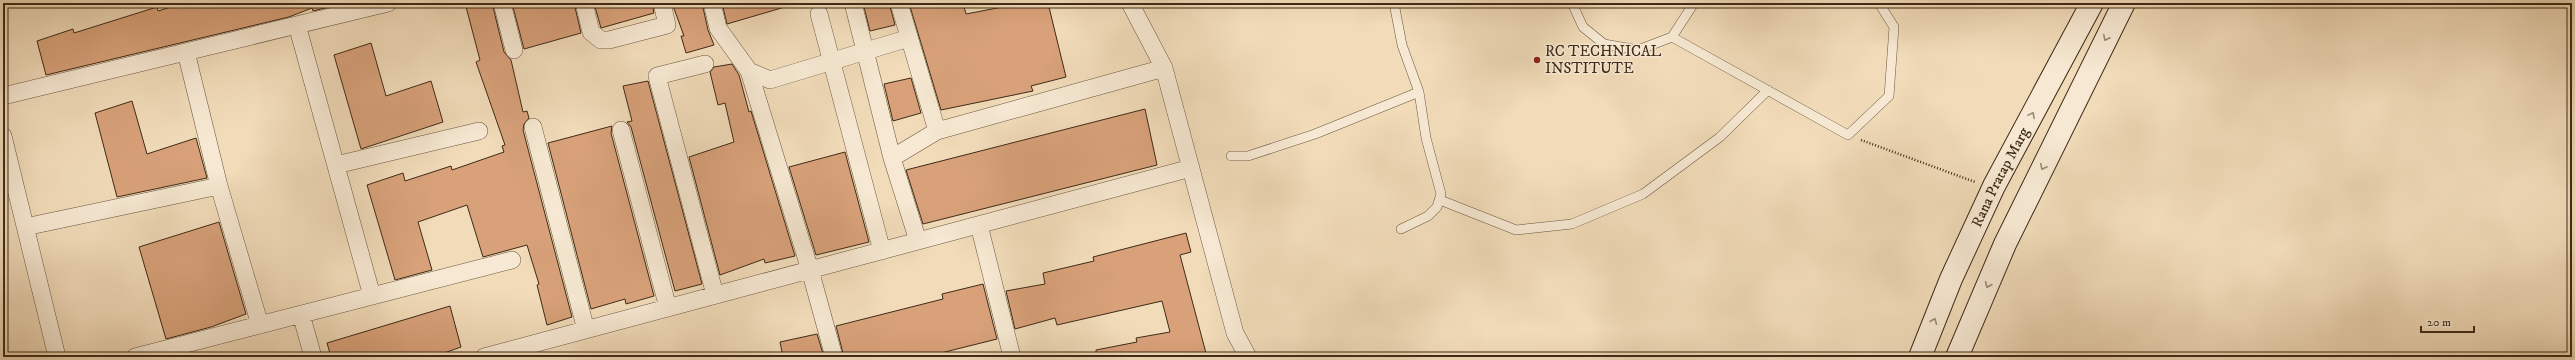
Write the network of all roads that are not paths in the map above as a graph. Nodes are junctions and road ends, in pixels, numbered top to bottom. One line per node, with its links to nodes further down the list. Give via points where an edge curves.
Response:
1 (388, 3): 16 (street)
2 (502, 3): 19 (street)
3 (584, 3): 4 (street, via 591,32 602,40 667,25)
4 (662, 3)
5 (712, 3): 25 (street, via 718,28)
6 (853, 3): 20 (street)
7 (899, 3): 18 (street)
8 (1130, 3): 24 (street)
9 (1394, 3): 27 (lane, via 1402,45)
10 (1572, 3): 17 (lane, via 1583,27 1604,44 1638,50)
11 (1694, 3): 17 (lane)
12 (1879, 3): 26 (lane, via 1894,27 1889,96 1848,135)
13 (2092, 3): 38 (main road, Rana Pratap Marg, one-way to 13)
14 (2124, 3): 40 (main road, one-way to 40)
15 (819, 14): 22 (street)
16 (296, 25): 21 (street); 36 (street)
17 (1672, 37): 26 (lane)
18 (909, 38): 20 (street); 32 (street)
19 (514, 50)
20 (865, 51): 22 (street); 35 (street)
21 (186, 52): 28 (street); 39 (street)
22 (832, 61): 25 (street, via 770,80); 46 (street)
23 (705, 64): 49 (street, via 657,76)
24 (1164, 68): 32 (street); 37 (street)
25 (749, 71): 48 (street)
26 (1768, 90): 41 (lane, via 1720,137 1643,194 1572,224 1516,230)
27 (1418, 92): 34 (lane, via 1308,136 1248,156); 41 (lane)
28 (3, 96)
29 (534, 127): 54 (street)
30 (621, 130): 51 (street)
31 (479, 131): 36 (street)
32 (937, 131): 35 (street)
33 (3, 136): 43 (street)
34 (1231, 156)
35 (892, 158): 45 (street)
36 (336, 165): 50 (street)
37 (1191, 168): 42 (street); 61 (street, via 1235,333)
38 (1996, 183): 40 (main road); 62 (main road, Rana Pratap Marg, one-way to 38, via 1951,279)
39 (219, 186): 43 (street); 53 (street)
40 (2029, 196): 63 (main road, one-way to 63, via 2005,244)
41 (1440, 200): 44 (lane, via 1428,216)
42 (979, 225): 45 (street); 60 (street)
43 (25, 228): 55 (street)
44 (1402, 229)
45 (918, 241): 46 (street)
46 (882, 250): 48 (street)
47 (512, 260): 50 (street)
48 (810, 270): 49 (street); 59 (street)
49 (715, 295): 51 (street)
50 (372, 296): 52 (street)
51 (668, 308): 54 (street)
52 (301, 314): 53 (street); 57 (street)
53 (260, 325): 56 (street)
54 (586, 330): 58 (street)
55 (56, 357)
56 (135, 357)
57 (312, 357)
58 (484, 357)
59 (834, 357)
60 (1012, 357)
61 (1248, 357)
62 (1920, 357)
63 (1957, 357)

